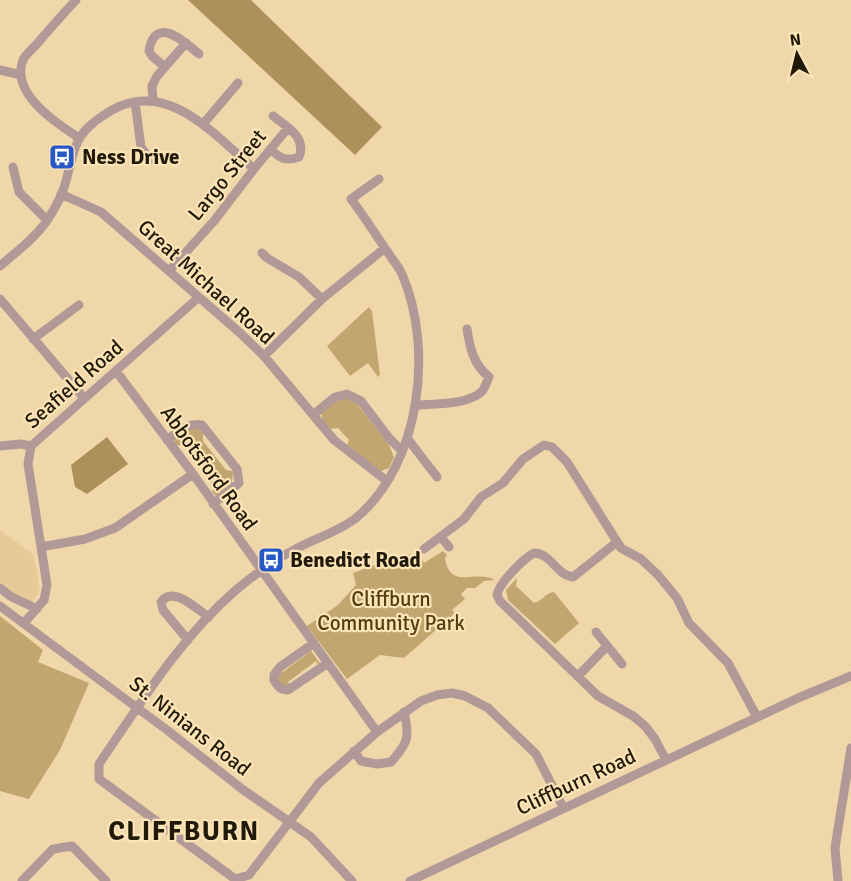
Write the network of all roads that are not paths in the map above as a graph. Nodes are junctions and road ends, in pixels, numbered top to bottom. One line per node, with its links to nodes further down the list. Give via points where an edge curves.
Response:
1 (76, 0): 6 (street, via 23,59)
2 (186, 43): 3 (street); 4 (street); 4 (street, via 169,33 153,40 149,51)
3 (199, 54)
4 (165, 67): 8 (street, via 152,86)
5 (0, 70): 6 (street)
6 (21, 75): 13 (street, via 35,103)
7 (238, 83): 11 (street)
8 (153, 101): 9 (street); 11 (street, via 173,105)
9 (135, 102): 13 (street, via 96,119); 15 (street, via 141,147)
10 (273, 116): 12 (street)
11 (203, 124): 17 (street)
12 (288, 129): 14 (street, Largo Street); 14 (street, via 301,143 299,157 281,159)
13 (79, 138): 19 (street)
14 (270, 149): 17 (street, Largo Street)
15 (150, 160)
16 (13, 166): 20 (street, via 19,192)
17 (254, 169): 24 (street, Largo Street)
18 (379, 178): 21 (street, via 351,199)
19 (62, 194): 20 (street); 24 (street, Great Michael Road, via 100,212)
20 (47, 220): 23 (street)
21 (385, 248): 27 (street); 34 (street, via 401,272 417,329 420,354)
22 (262, 253): 27 (street, via 307,282)
23 (0, 266)
24 (169, 271): 25 (street, Great Michael Road)
25 (199, 297): 31 (street, Great Michael Road); 32 (street, Seafield Road)
26 (0, 299): 30 (street)
27 (322, 299): 31 (street)
28 (78, 305): 30 (street)
29 (467, 329): 34 (street, via 478,368 489,377 483,391 453,402)
30 (33, 339): 33 (street)
31 (264, 356): 35 (street, Great Michael Road)
32 (116, 371): 33 (street, Seafield Road); 37 (street, Abbotsford Road)
33 (84, 398): 39 (street, Seafield Road)
34 (416, 405): 36 (street)
35 (313, 415): 40 (street, via 335,397 347,394 362,401); 43 (street, Great Michael Road, via 333,440)
36 (407, 438): 40 (street); 42 (street)
37 (167, 440): 41 (street, Abbotsford Road); 44 (street, via 188,425 202,425 237,469 239,483)
38 (0, 446): 39 (street)
39 (31, 446): 47 (street, Seafield Road, via 28,464)
40 (402, 451): 43 (street)
41 (193, 474): 44 (street, Abbotsford Road); 47 (street, via 115,528 85,539)
42 (437, 477)
43 (387, 481): 50 (street, via 356,518 291,551)
44 (213, 504): 50 (street, Abbotsford Road)
45 (441, 537): 46 (street, via 464,519 481,497 503,483 523,459 544,445 552,447 567,462); 48 (street); 49 (street)
46 (617, 542): 62 (street, via 573,577 566,576 545,555 534,553 498,589 500,601); 66 (street, via 658,575 677,598 689,623 728,663)
47 (41, 547): 53 (street, Seafield Road, via 47,585)
48 (449, 547)
49 (424, 549)
50 (262, 571): 54 (street); 58 (street, Abbotsford Road)
51 (0, 588): 53 (street)
52 (0, 606): 55 (street, St. Ninians Road)
53 (37, 609): 55 (street, Seafield Road)
54 (208, 617): 57 (street); 57 (street, via 179,598 165,597 161,602 163,610)
55 (24, 623): 64 (street, St. Ninians Road)
56 (596, 632): 59 (street)
57 (188, 640): 64 (street)
58 (314, 643): 60 (street, Abbotsford Road); 60 (street, via 276,671 277,686 288,690)
59 (607, 646): 61 (street); 62 (street)
60 (328, 663): 67 (street, Abbotsford Road)
61 (622, 664)
62 (578, 676): 70 (street, via 598,696 645,726)
63 (851, 676): 66 (street, Cliffburn Road)
64 (137, 708): 72 (street, St. Ninians Road); 72 (street, via 99,764 99,779 235,879 249,876)
65 (404, 712): 67 (street); 69 (street, via 408,730 405,747 391,762 361,761); 71 (street, via 421,701 452,693 488,708 536,754)
66 (757, 717): 70 (street, Cliffburn Road)
67 (377, 732): 69 (street)
68 (851, 748): 77 (street, via 835,848)
69 (354, 751): 72 (street, via 319,783)
70 (666, 760): 71 (street, Cliffburn Road)
71 (563, 807): 76 (street, Cliffburn Road)
72 (289, 822): 75 (street, St. Ninians Road, via 310,837)
73 (22, 881): 74 (street, via 53,849 72,846)
74 (106, 881)
75 (352, 881)
76 (410, 881)
77 (838, 881)

